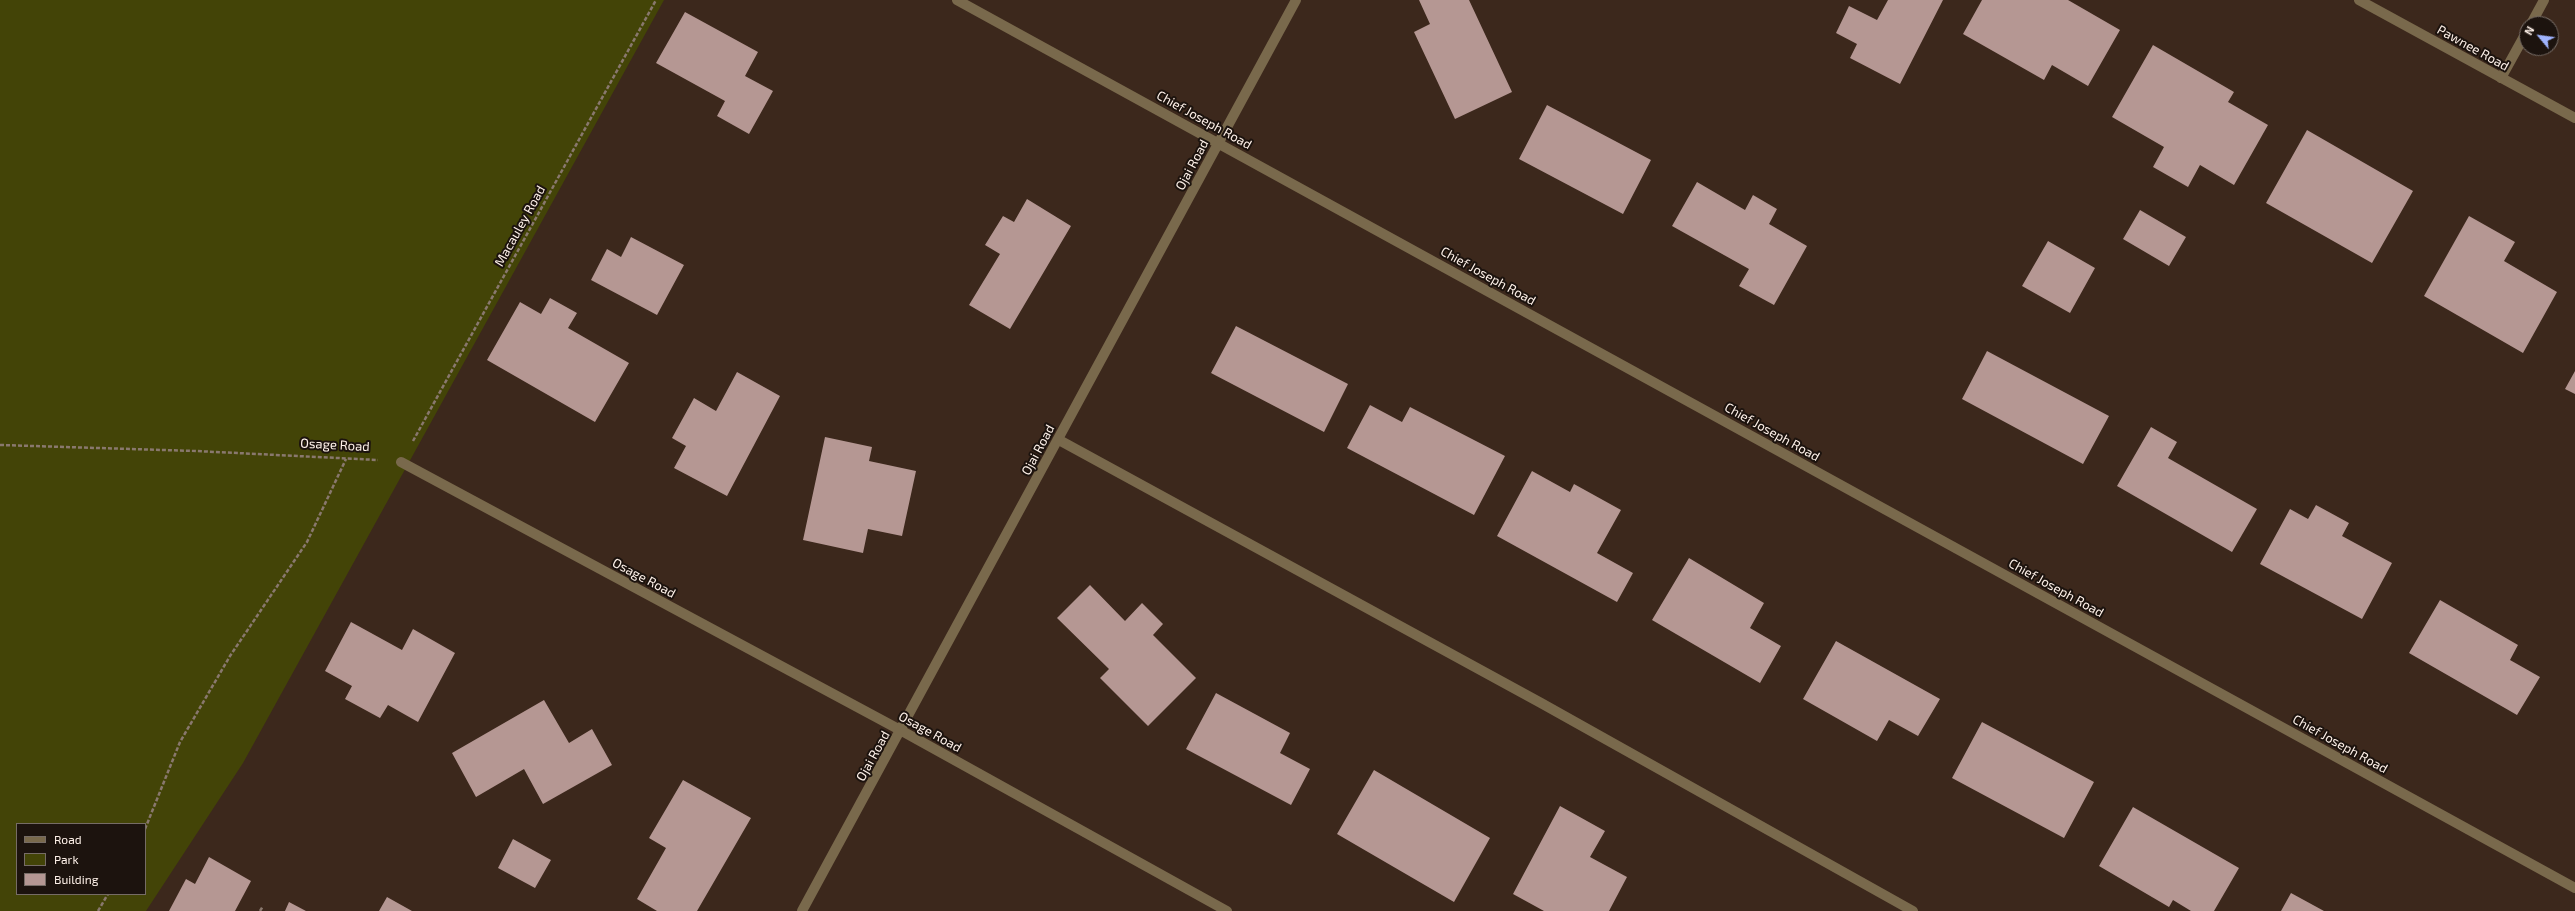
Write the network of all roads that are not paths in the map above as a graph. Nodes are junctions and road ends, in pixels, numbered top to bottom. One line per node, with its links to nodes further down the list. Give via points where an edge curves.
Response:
1 (957, 0): 9 (street, Chief Joseph Road)
2 (1296, 0): 9 (street, Ojai Road)
3 (2359, 0): 7 (street, Pawnee Road)
4 (2544, 0): 5 (street)
5 (2535, 16)
6 (2519, 45): 7 (street)
7 (2501, 78): 8 (street, Pawnee Road)
8 (2575, 118)
9 (1219, 143): 10 (street, Ojai Road); 13 (street, Chief Joseph Road)
10 (1058, 440): 12 (street, Ojai Road); 16 (street, via 1541,703)
11 (401, 462): 12 (street, Osage Road)
12 (902, 731): 14 (street, Ojai Road); 15 (street, Osage Road)
13 (2575, 888)
14 (802, 911)
15 (1227, 911)
16 (1913, 911)

